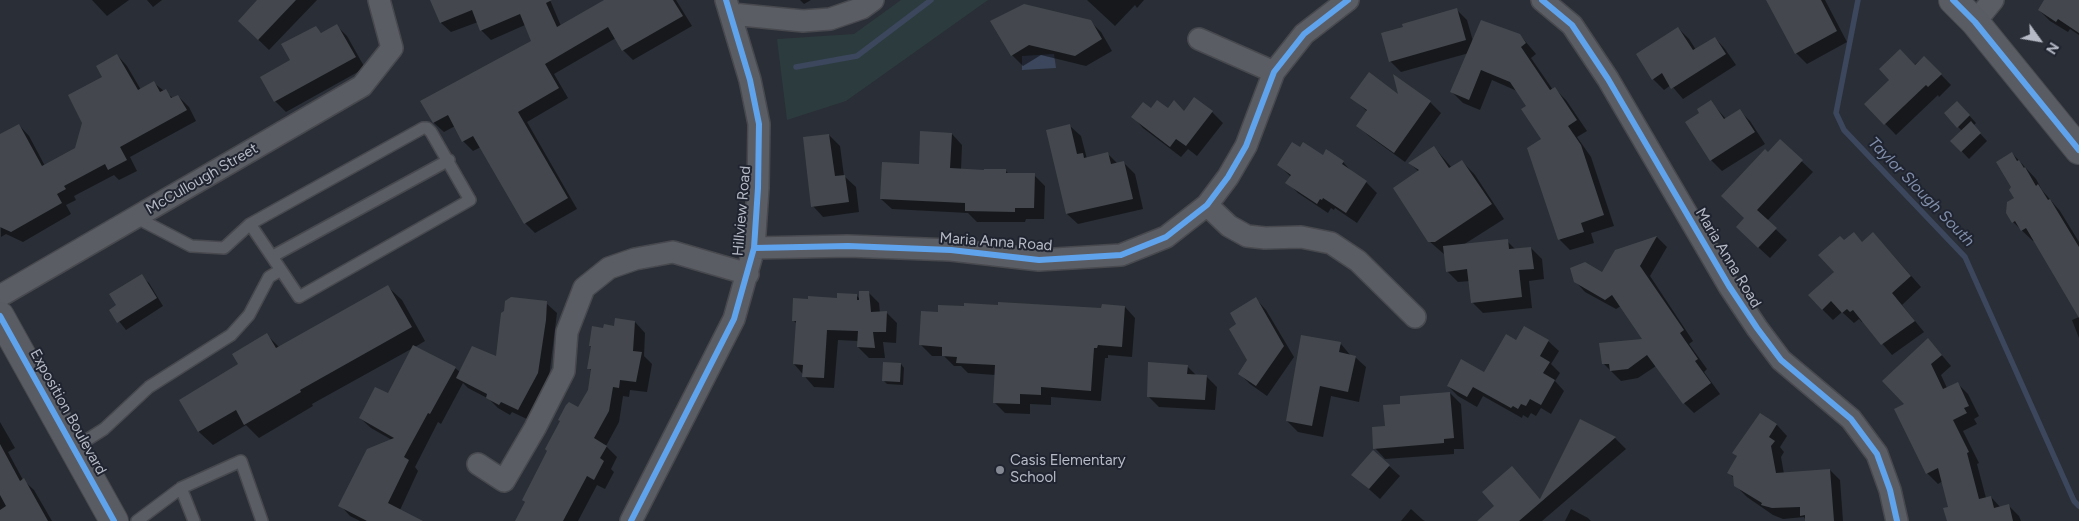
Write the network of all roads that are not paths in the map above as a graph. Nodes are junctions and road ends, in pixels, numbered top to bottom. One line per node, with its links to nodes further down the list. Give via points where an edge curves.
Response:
1 (379, 0): 14 (street, McCullough Street, via 392,48 362,86)
2 (873, 0): 7 (street, via 862,8 830,19 803,21)
3 (1348, 0): 10 (street, Maria Anna Road, via 1304,34)
4 (1542, 0): 31 (street, Maria Anna Road, via 1572,26 1608,79 1728,286 1757,328 1782,360 1851,419 1877,454)
5 (1953, 0): 8 (street)
6 (1993, 0): 8 (street)
7 (729, 7): 16 (street, Hillview Road, via 759,124)
8 (1974, 22): 11 (street)
9 (1199, 39): 10 (street)
10 (1274, 72): 13 (street, Maria Anna Road, via 1246,146)
11 (2079, 150)
12 (449, 160): 15 (lane, via 431,132 423,128); 17 (lane); 18 (lane, via 470,200 299,297)
13 (1207, 205): 16 (street, Maria Anna Road, via 1166,237 1121,255 1039,260 951,250 848,246); 22 (street, via 1228,226 1247,236 1301,237 1331,243 1358,260)
14 (136, 218): 15 (lane, via 191,246 224,248); 20 (street, McCullough Street)
15 (250, 224): 17 (lane)
16 (754, 248): 19 (street, Hillview Road)
17 (273, 256): 18 (lane)
18 (281, 270): 23 (lane, via 269,277 248,314 231,335 149,387 104,429)
19 (748, 274): 24 (street, via 673,252 609,268 584,288 566,332 564,371 504,481); 30 (street, Hillview Road, via 734,319)
20 (0, 296)
21 (0, 316): 23 (street, Exposition Boulevard)
22 (1415, 317)
23 (74, 448): 26 (street, Exposition Boulevard)
24 (478, 464)
25 (181, 488): 27 (lane); 28 (lane); 29 (lane, via 242,461)
26 (114, 521)
27 (137, 521)
28 (194, 521)
29 (262, 521)
30 (631, 521)
31 (1897, 521)

